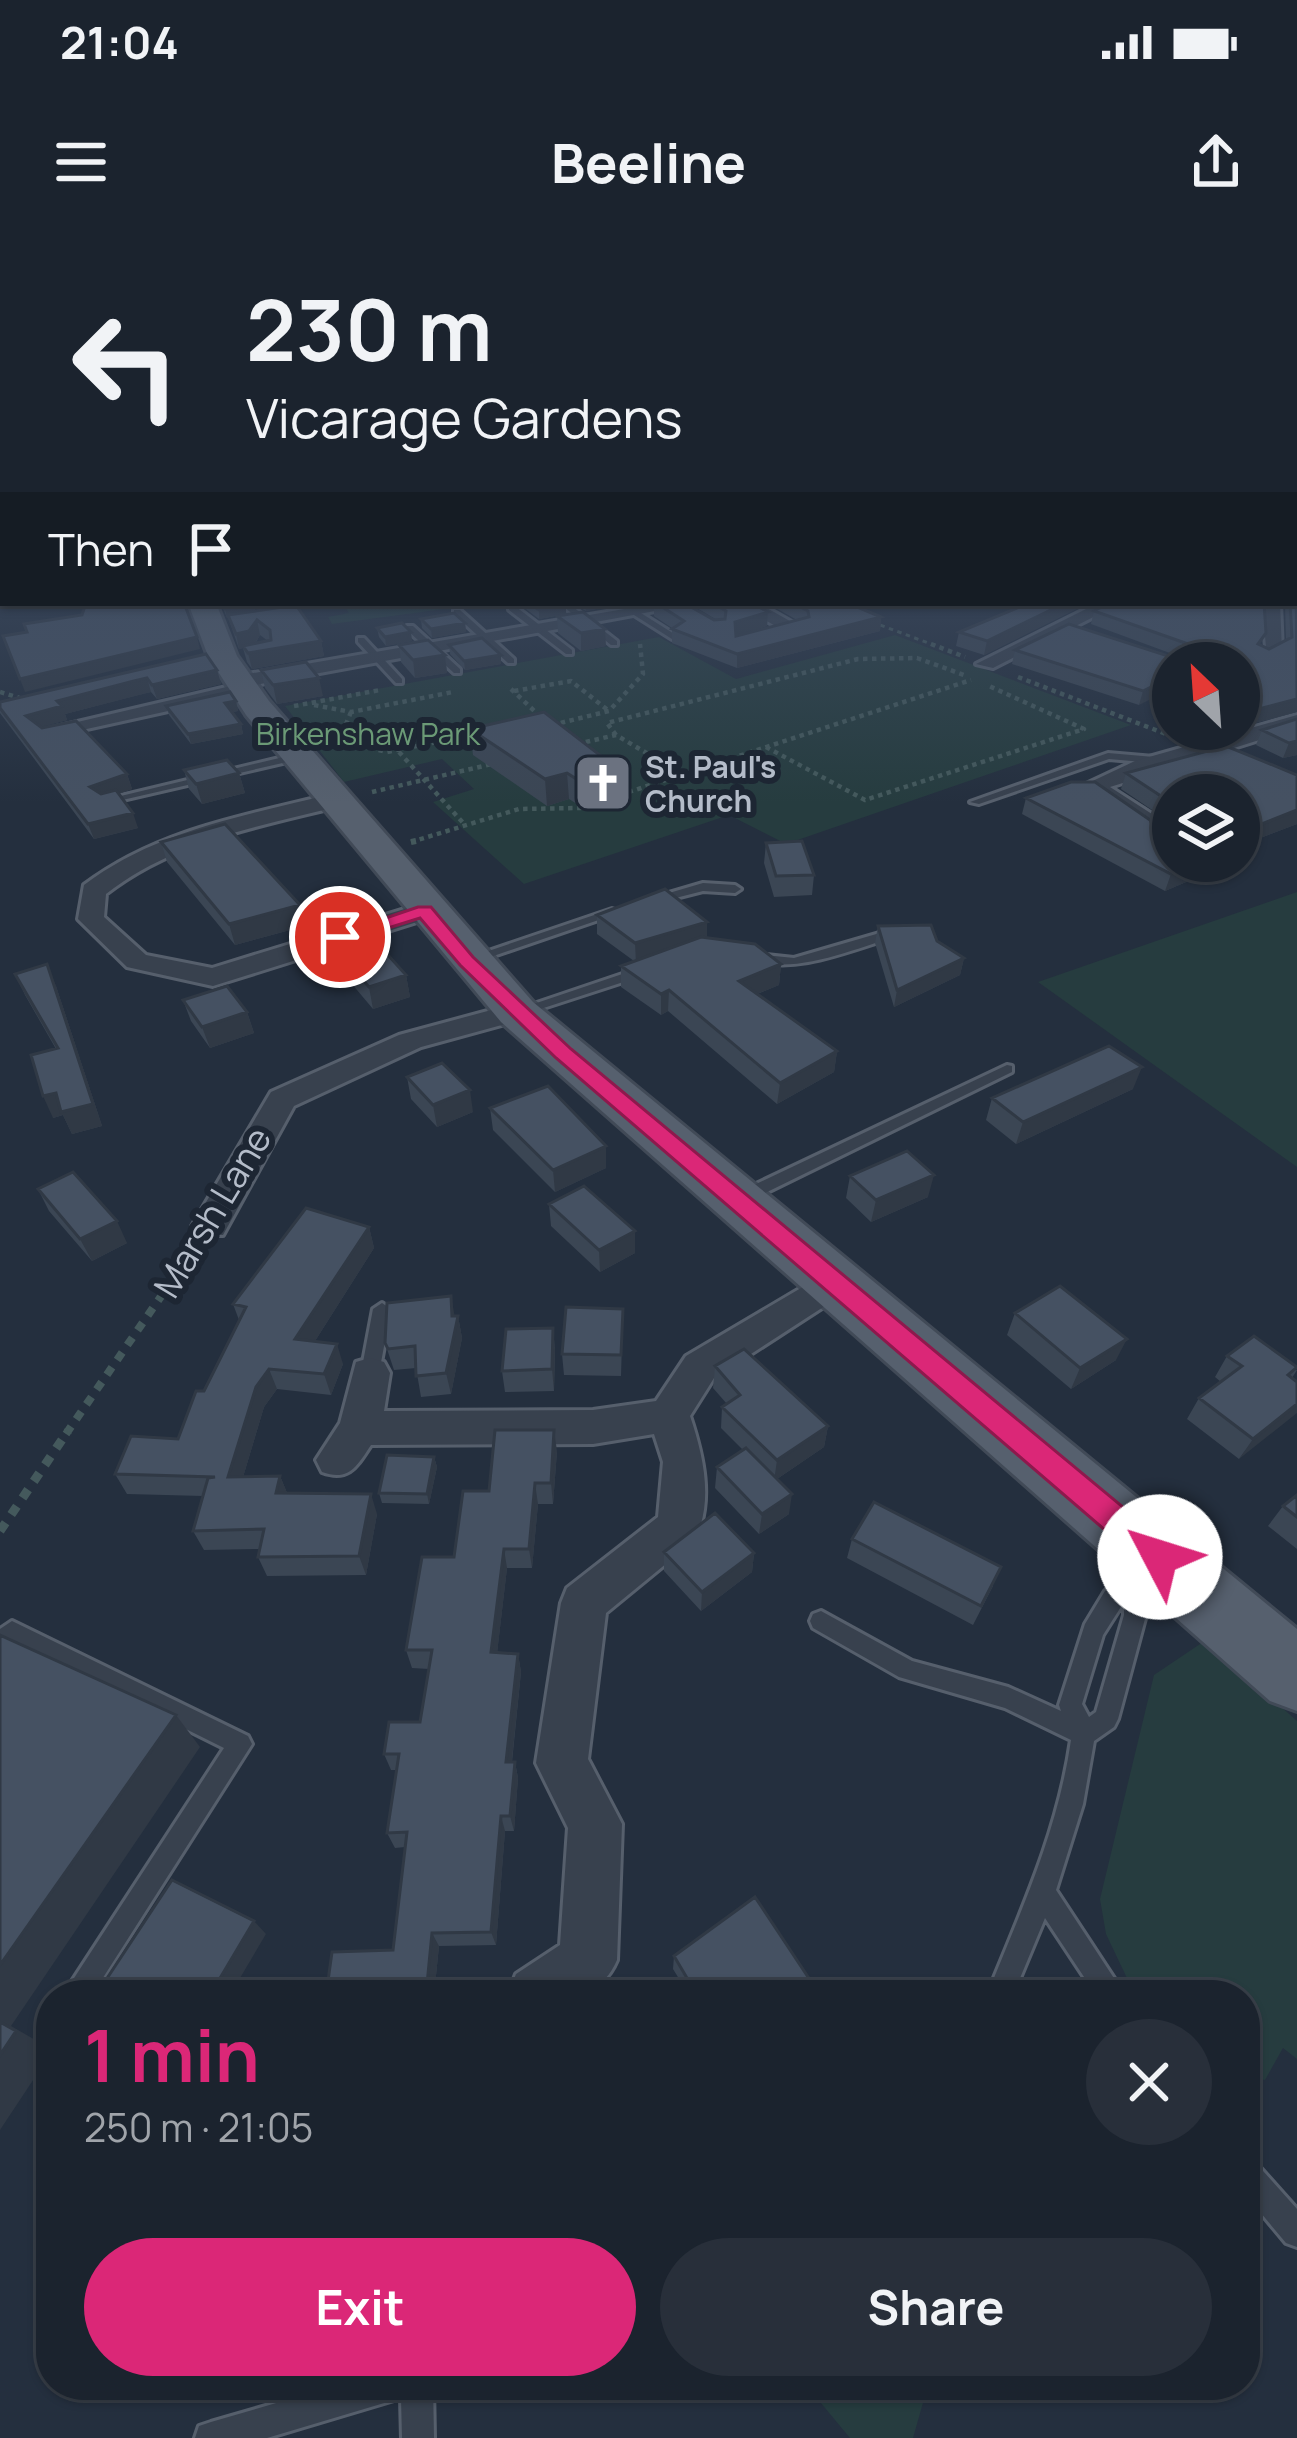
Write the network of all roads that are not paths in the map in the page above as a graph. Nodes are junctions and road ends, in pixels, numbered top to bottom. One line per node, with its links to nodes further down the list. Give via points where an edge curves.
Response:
1 (567, 606): 9 (lane)
2 (750, 606): 20 (street, via 795,628)
3 (1106, 606): 10 (street)
4 (1271, 606): 14 (street, via 1270,645)
5 (512, 608): 12 (lane)
6 (627, 608): 7 (street); 9 (street); 16 (lane)
7 (688, 608)
8 (457, 612): 15 (lane)
9 (587, 621): 12 (street); 19 (lane)
10 (1064, 626): 13 (street); 26 (street)
11 (410, 628): 21 (lane)
12 (540, 629): 15 (street); 22 (lane)
13 (1087, 634)
14 (1297, 635)
15 (488, 638): 21 (street); 24 (lane)
16 (675, 638)
17 (361, 640): 23 (lane)
18 (219, 641): 23 (street); 29 (street); 33 (main road)
19 (614, 643)
20 (745, 644)
21 (432, 647): 23 (street); 25 (lane)
22 (569, 652)
23 (377, 657): 27 (lane)
24 (511, 661)
25 (457, 671)
26 (982, 673)
27 (399, 681)
28 (1297, 721): 30 (street)
29 (46, 732)
30 (1260, 735)
31 (1192, 750): 34 (street)
32 (1239, 750): 35 (street)
33 (296, 757): 36 (main road); 37 (lane)
34 (1154, 760): 38 (lane, via 1108,756); 39 (street, via 1093,786)
35 (1264, 762)
36 (336, 800): 41 (main road); 41 (street, via 122,865 93,891 92,919 137,961 213,977)
37 (105, 801)
38 (975, 802)
39 (1152, 829)
40 (735, 889): 44 (lane, via 680,891)
41 (424, 911): 44 (main road)
42 (899, 932): 43 (lane, via 795,962)
43 (746, 955)
44 (466, 961): 46 (main road)
45 (664, 962): 46 (lane)
46 (517, 1012): 48 (main road); 49 (street, Marsh Lane, via 410,1041 282,1099)
47 (1007, 1069): 48 (lane)
48 (738, 1199): 50 (main road)
49 (210, 1226)
50 (835, 1281): 53 (street, via 700,1367); 54 (main road)
51 (382, 1309): 52 (lane)
52 (370, 1373): 53 (street, via 349,1444)
53 (669, 1415): 61 (street, via 684,1462 679,1526 584,1603 562,1763 595,1824 588,1960)
54 (1147, 1571): 57 (main road); 58 (lane, via 1106,1719); 58 (lane, via 1113,1598 1093,1631 1070,1705)
55 (821, 1621): 58 (lane, via 907,1670 1008,1698)
56 (0, 1645): 60 (lane, via 12,1630 240,1744)
57 (1297, 1676)
58 (1084, 1733): 59 (lane)
59 (1042, 1892): 62 (lane); 63 (lane)
60 (86, 1980)
61 (559, 1980)
62 (1006, 1980)
63 (1102, 1980)
64 (1260, 2189): 65 (lane)
65 (1297, 2232)
66 (342, 2400): 68 (lane)
67 (417, 2400): 69 (lane)
68 (211, 2438)
69 (418, 2438)

